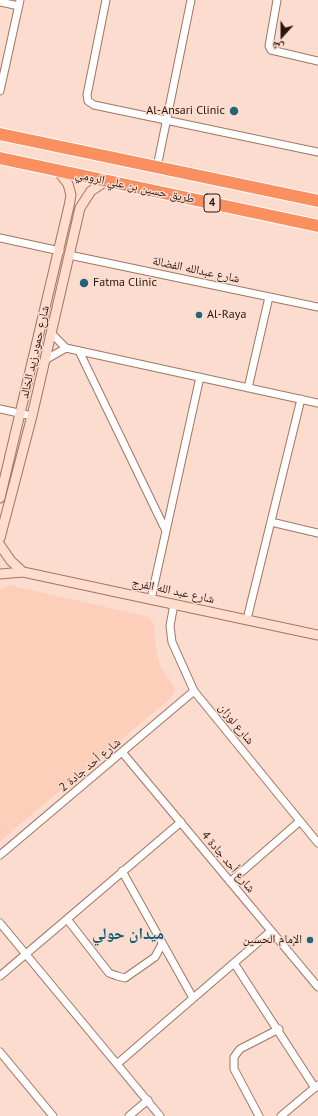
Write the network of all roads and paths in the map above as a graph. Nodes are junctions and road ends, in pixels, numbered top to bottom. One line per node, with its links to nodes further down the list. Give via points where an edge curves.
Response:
1 (106, 0): 9 (street, via 87,95 88,101 94,105)
2 (191, 0): 9 (street)
3 (277, 0): 7 (street, via 269,46 271,50)
4 (0, 2): 5 (street)
5 (20, 3): 6 (street)
6 (4, 58): 8 (street)
7 (318, 61)
8 (0, 91)
9 (167, 120): 11 (street); 13 (street)
10 (0, 134): 13 (highway, طريق حسين بن علي الرومي / 4)
11 (318, 152)
12 (0, 158): 14 (highway, طريق حسين بن علي الرومي / 4)
13 (157, 167): 16 (highway, طريق حسين بن علي الرومي / 4)
14 (58, 171): 15 (highway, طريق حسين بن علي الرومي / 4); 19 (main road, شارع حمود زيد الخالد, via 68,184 70,195)
15 (106, 181): 17 (highway, طريق حسين بن علي الرومي / 4); 20 (main road, شارع حمود زيد الخالد, via 91,190 83,202)
16 (318, 201)
17 (318, 226)
18 (0, 238): 19 (street)
19 (60, 251): 32 (main road, شارع حمود زيد الخالد)
20 (69, 255): 21 (street, شارع عبدالله الفضالة); 23 (main road, شارع حمود زيد الخالد)
21 (269, 298): 22 (street, شارع عبدالله الفضالة); 28 (street)
22 (318, 307)
23 (51, 333): 24 (street); 26 (main road, شارع حمود زيد الخالد)
24 (66, 348): 25 (street); 26 (street)
25 (79, 351): 27 (street); 36 (street)
26 (45, 360): 33 (main road, شارع حمود زيد الخالد)
27 (200, 377): 28 (street); 36 (street)
28 (248, 388): 29 (street)
29 (301, 399): 30 (street); 35 (street)
30 (318, 403)
31 (0, 409): 32 (street)
32 (20, 413): 33 (street); 34 (main road, شارع حمود زيد الخالد)
33 (32, 416): 38 (main road, شارع حمود زيد الخالد)
34 (0, 498)
35 (271, 522): 37 (street); 44 (street)
36 (166, 531): 42 (street)
37 (318, 533)
38 (0, 538)
39 (0, 545): 40 (main road, via 11,562)
40 (23, 572): 41 (main road, شارع عبد الله الفرج); 42 (main road, شارع عبد الله الفرج)
41 (0, 574)
42 (151, 599): 43 (main road, شارع عبد الله الفرج)
43 (174, 604): 44 (main road, شارع عبد الله الفرج); 46 (street, شارع لوزان, via 170,626 172,642)
44 (247, 620): 45 (main road, شارع عبد الله الفرج)
45 (318, 635)
46 (194, 691): 47 (street, شارع أحد جادة 2); 48 (street, شارع لوزان)
47 (122, 752): 49 (street, شارع أحد جادة 4); 51 (street, شارع أحد جادة 2)
48 (300, 821): 50 (street, شارع لوزان); 53 (street)
49 (181, 822): 52 (street); 53 (street, شارع أحد جادة 4)
50 (318, 843)
51 (0, 855)
52 (122, 871): 54 (street); 57 (street)
53 (230, 882): 56 (street, شارع أحد جادة 4)
54 (67, 919): 57 (street, via 109,973 117,976 125,978 155,957); 58 (street)
55 (0, 923): 58 (street)
56 (271, 931): 59 (street); 61 (street, شارع أحد جادة 4)
57 (162, 944): 62 (street)
58 (26, 955): 60 (street); 65 (street)
59 (234, 963): 62 (street); 63 (street)
60 (0, 976)
61 (318, 987)
62 (193, 998): 65 (street)
63 (279, 1029): 66 (street); 71 (street, via 240,1049 234,1057 234,1069)
64 (0, 1052): 68 (street)
65 (117, 1064): 67 (street)
66 (316, 1086): 72 (street)
67 (148, 1100): 69 (street); 70 (street)
68 (53, 1116)
69 (129, 1116)
70 (160, 1116)
71 (259, 1116)
72 (281, 1116)

